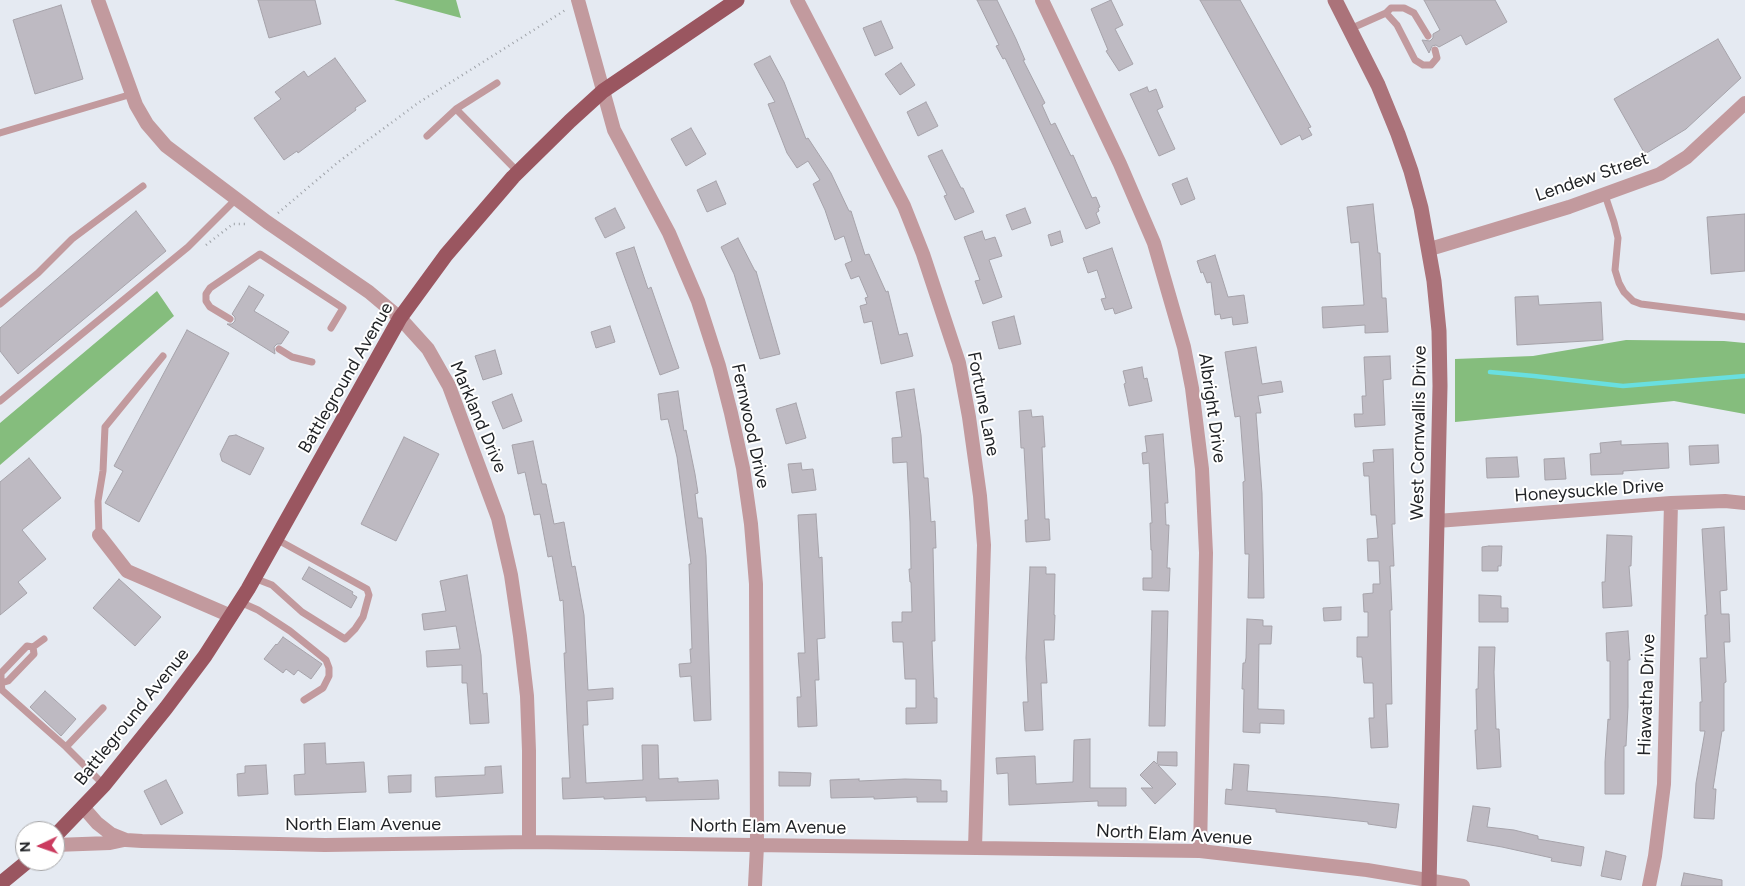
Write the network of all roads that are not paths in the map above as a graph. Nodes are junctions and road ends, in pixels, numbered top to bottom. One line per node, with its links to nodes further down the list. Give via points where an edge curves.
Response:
1 (98, 0): 13 (street, Markland Drive)
2 (737, 0): 12 (main road, Battleground Avenue)
3 (798, 0): 52 (street, Fortune Lane, via 904,206 959,362 980,496 984,545)
4 (1042, 0): 53 (street, Albright Drive, via 1154,243 1192,388 1202,469 1206,553)
5 (1334, 0): 8 (street, West Cornwallis Drive)
6 (579, 1): 12 (street, Fernwood Drive)
7 (1386, 13): 8 (lane); 9 (lane, via 1392,8 1404,8 1414,13); 10 (lane, via 1397,25 1415,60 1423,66 1431,65 1436,58)
8 (1350, 29): 22 (street, West Cornwallis Drive, via 1398,134 1419,199)
9 (1428, 36)
10 (1435, 50)
11 (497, 83): 15 (lane)
12 (603, 91): 18 (main road, Battleground Avenue); 51 (street, Fernwood Drive, via 614,130 668,233 698,301 719,366 742,463 756,584)
13 (132, 94): 16 (lane); 21 (street, Markland Drive, via 147,124 166,146)
14 (1745, 103): 20 (street, Lendew Street, via 1687,157 1660,174)
15 (456, 109): 17 (lane); 18 (lane)
16 (0, 133)
17 (427, 136)
18 (518, 172): 25 (main road, Battleground Avenue, via 446,256)
19 (142, 186): 23 (lane, via 72,239)
20 (1605, 195): 22 (street, Lendew Street); 24 (lane, via 1618,238 1615,270 1624,292 1632,300 1650,306)
21 (236, 199): 25 (street, Markland Drive, via 369,292); 31 (lane, via 188,247)
22 (1430, 249): 34 (street, West Cornwallis Drive, via 1439,331)
23 (0, 304)
24 (1745, 317)
25 (400, 318): 36 (main road, Battleground Avenue); 49 (street, Markland Drive, via 428,350 450,386 500,526 517,613 527,696)
26 (230, 319): 27 (lane, via 210,307 206,294 260,254 343,308)
27 (331, 328)
28 (279, 348): 30 (lane, via 292,357)
29 (163, 356): 35 (lane, via 106,427 98,501)
30 (312, 362)
31 (0, 401)
32 (1671, 503): 33 (street, Honeysuckle Drive); 34 (street, Honeysuckle Drive); 59 (street, Hiawatha Drive, via 1664,784)
33 (1745, 503)
34 (1437, 521): 55 (street, West Cornwallis Drive)
35 (99, 534): 39 (street, via 127,570)
36 (276, 539): 37 (main road, Battleground Avenue); 37 (lane, via 367,589 369,595 363,617 345,638 302,612 272,586)
37 (254, 578): 38 (main road, Battleground Avenue)
38 (240, 602): 39 (main road, Battleground Avenue); 42 (lane, via 290,631 326,660 329,676 323,688)
39 (231, 616): 45 (main road, Battleground Avenue, via 206,656)
40 (44, 639): 41 (lane, via 33,647 34,654 8,681)
41 (1, 683): 44 (lane, via 2,690)
42 (304, 700)
43 (103, 708): 44 (lane)
44 (66, 746): 45 (lane)
45 (104, 785): 46 (main road, Battleground Avenue)
46 (83, 807): 47 (main road, Battleground Avenue); 48 (street, North Elam Avenue, via 111,834)
47 (65, 826)
48 (126, 840): 49 (street, North Elam Avenue, via 325,845); 50 (street)
49 (529, 842): 51 (street, North Elam Avenue)
50 (65, 845)
51 (757, 846): 52 (street, North Elam Avenue); 57 (street, Fernwood Drive)
52 (975, 848): 53 (street, North Elam Avenue)
53 (1200, 851): 55 (street, North Elam Avenue, via 1367,870)
54 (16, 871): 56 (main road)
55 (1429, 883): 58 (street, North Elam Avenue)
56 (0, 884)
57 (755, 886)
58 (1463, 886)
59 (1649, 886)

